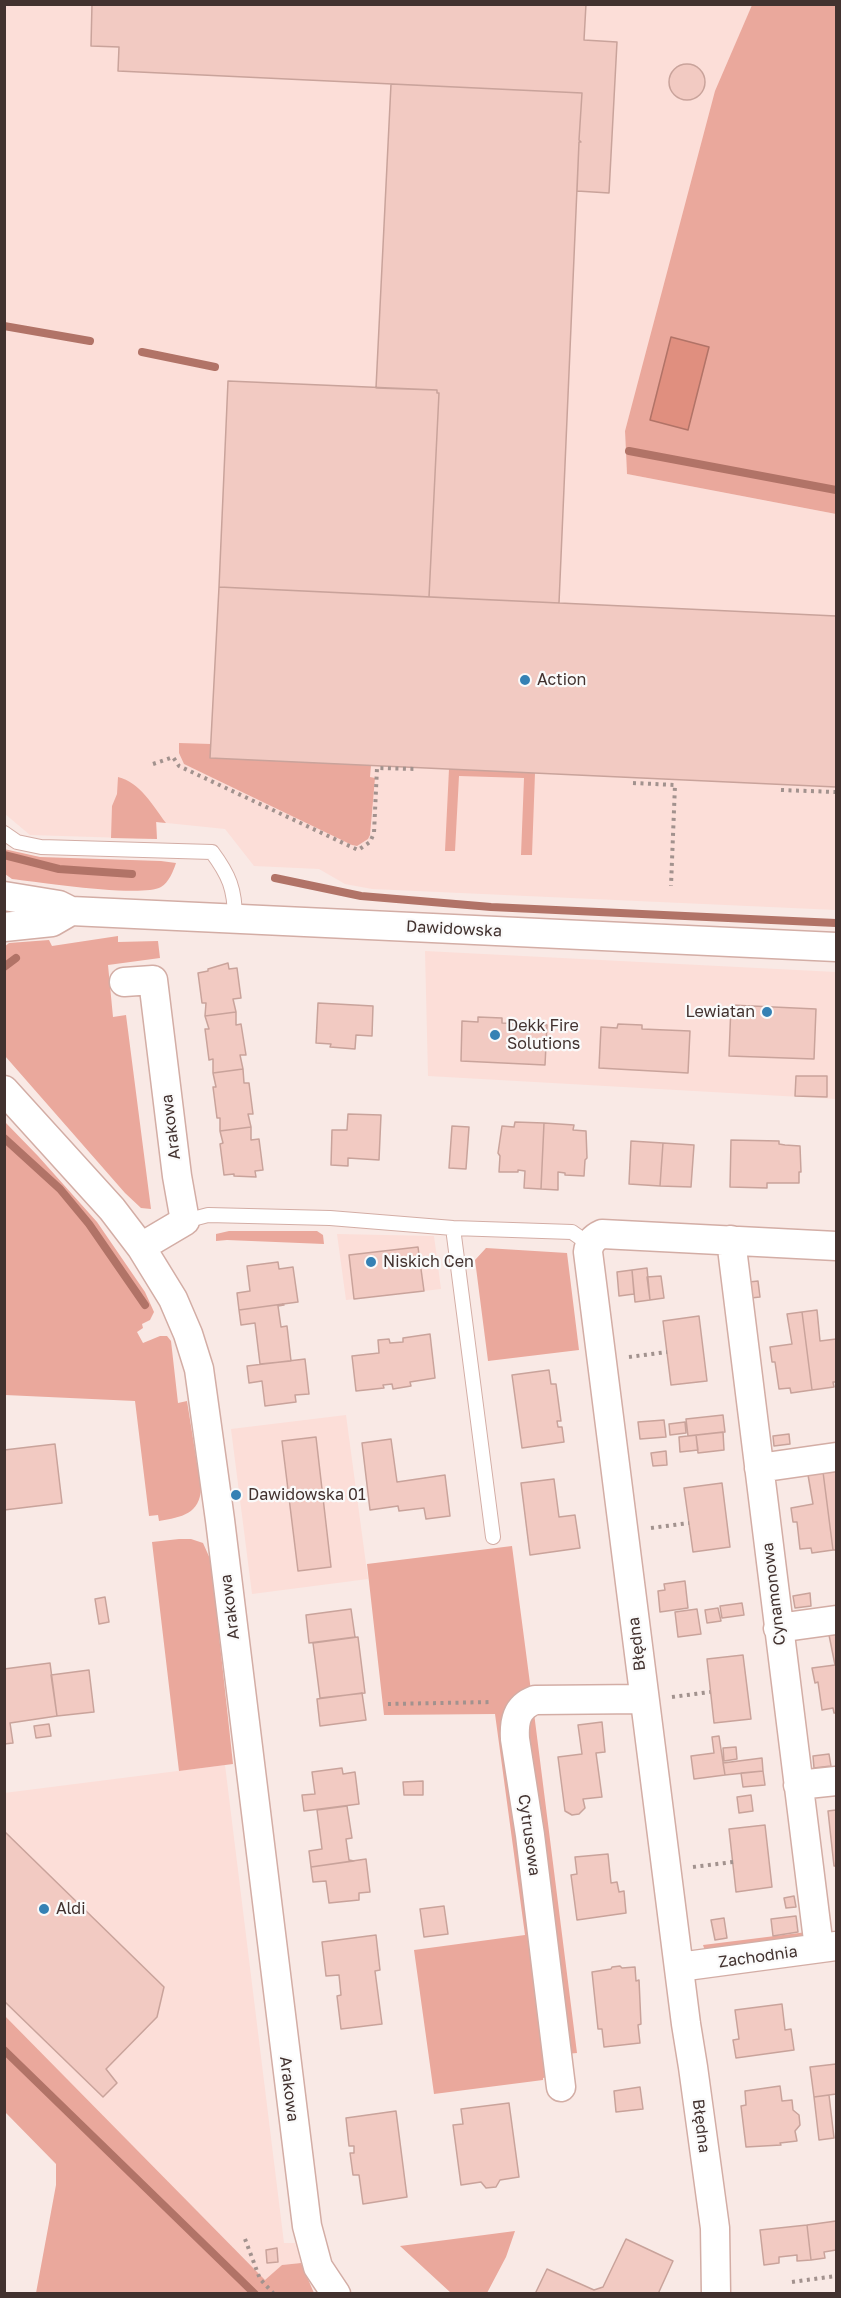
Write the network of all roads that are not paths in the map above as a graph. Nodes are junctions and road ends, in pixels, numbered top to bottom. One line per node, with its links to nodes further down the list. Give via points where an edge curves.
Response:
1 (4, 833): 4 (lane, via 17,842 41,847 212,852 233,889)
2 (4, 896): 3 (street, Dawidowska, via 59,905)
3 (71, 911): 4 (street, Dawidowska); 5 (street, Dawidowska, via 52,922)
4 (235, 919): 6 (street, Dawidowska)
5 (4, 927)
6 (837, 947)
7 (124, 982): 9 (street, Arakowa, via 153,980)
8 (4, 1090): 14 (street, Arakowa, via 112,1209)
9 (185, 1221): 10 (lane, via 208,1215 330,1218); 14 (street)
10 (453, 1228): 12 (lane, via 573,1232); 17 (lane)
11 (731, 1240): 12 (street, via 602,1234); 13 (street); 16 (street, Cynamonowa)
12 (589, 1244): 20 (street, Błędna)
13 (837, 1246)
14 (141, 1247): 26 (street, Arakowa, via 173,1299 199,1369 307,2226 318,2267)
15 (837, 1457): 16 (street)
16 (759, 1468): 19 (street, Cynamonowa)
17 (493, 1537)
18 (837, 1620): 19 (street)
19 (778, 1628): 22 (street, Cynamonowa)
20 (656, 1698): 24 (street, Błędna); 25 (street, Cytrusowa, via 535,1700 518,1713 514,1726)
21 (837, 1781): 22 (street)
22 (798, 1785): 23 (street, Cynamonowa)
23 (828, 1947): 24 (street, Zachodnia)
24 (679, 1967): 27 (street, Błędna, via 715,2228)
25 (561, 2087)
26 (336, 2294)
27 (716, 2294)

